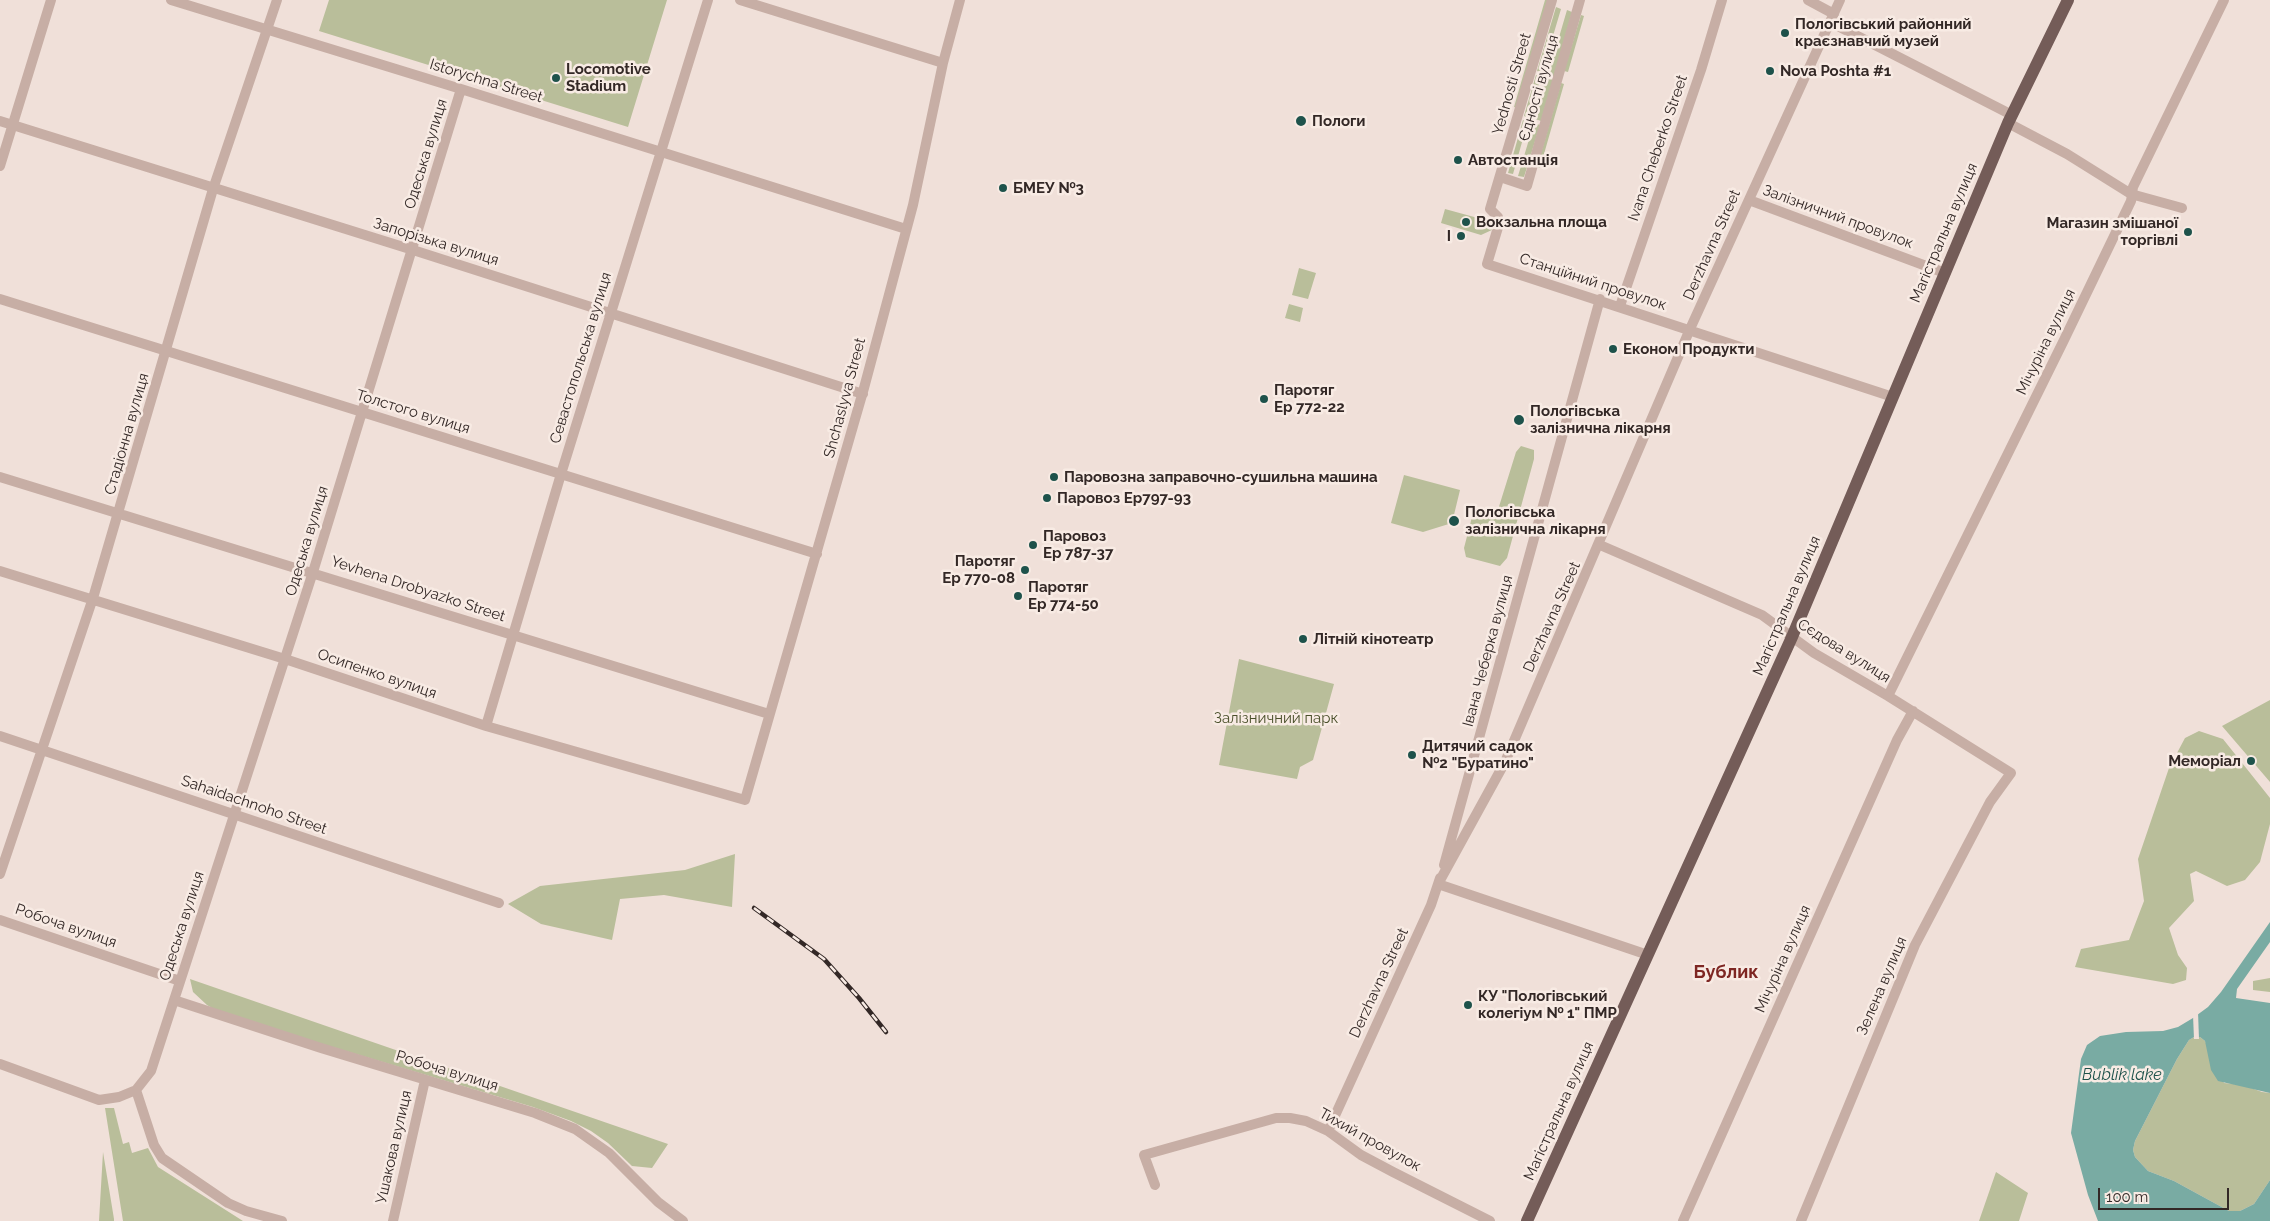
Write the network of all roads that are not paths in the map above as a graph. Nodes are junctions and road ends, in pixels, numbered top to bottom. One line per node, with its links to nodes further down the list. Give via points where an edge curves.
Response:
1 (51, 0): 20 (street)
2 (170, 0): 15 (street, Istorychna Street)
3 (277, 0): 15 (street, Стадіонна вулиця)
4 (708, 0): 21 (street, Севастопольська вулиця)
5 (740, 0): 16 (street)
6 (960, 0): 16 (street, Shchaslyva Street)
7 (1552, 0): 23 (street, Yednosti Street)
8 (1580, 0): 23 (street, Єдності вулиця, via 1527,186)
9 (1722, 0): 33 (street, Ivana Cheberko Street)
10 (1808, 0): 14 (street)
11 (1840, 0): 14 (street, Derzhavna Street)
12 (2068, 0): 18 (main road, Магістральна вулиця)
13 (2224, 0): 25 (street, Мічуріна вулиця)
14 (1832, 18): 18 (street); 26 (street, Derzhavna Street)
15 (268, 30): 17 (street, Istorychna Street); 24 (street, Стадіонна вулиця)
16 (943, 63): 28 (street, Shchaslyva Street)
17 (462, 89): 21 (street, Istorychna Street); 29 (street, Одеська вулиця)
18 (2010, 119): 25 (street); 30 (main road, Магістральна вулиця)
19 (0, 122): 20 (street, Запорізька вулиця)
20 (12, 125): 22 (street); 24 (street, Запорізька вулиця)
21 (660, 151): 28 (street, Istorychna Street); 34 (street, Севастопольська вулиця)
22 (0, 166)
23 (1500, 177): 32 (street, Станційний провулок, via 1490,209 1498,217 1499,224 1487,264)
24 (213, 189): 29 (street, Запорізька вулиця); 36 (street, Стадіонна вулиця)
25 (2131, 194): 27 (street); 51 (street, Мічуріна вулиця, via 2131,201 2068,332)
26 (1749, 200): 30 (street, Залізничний провулок); 35 (street, Derzhavna Street)
27 (2182, 208)
28 (906, 229): 37 (street, Shchaslyva Street)
29 (412, 250): 34 (street, Запорізька вулиця); 39 (street, Одеська вулиця)
30 (1945, 273): 38 (main road, Магістральна вулиця)
31 (0, 299): 36 (street, Толстого вулиця)
32 (1600, 299): 33 (street, Станційний провулок); 61 (street, Івана Чеберка вулиця)
33 (1620, 306): 35 (street, Станційний провулок)
34 (610, 312): 37 (street, Запорізька вулиця); 40 (street, Севастопольська вулиця)
35 (1690, 329): 38 (street, Станційний провулок); 43 (street, Derzhavna Street)
36 (166, 352): 39 (street, Толстого вулиця); 42 (street, Стадіонна вулиця)
37 (863, 394): 44 (street, Shchaslyva Street)
38 (1893, 397): 49 (main road, Магістральна вулиця)
39 (362, 412): 40 (street, Толстого вулиця); 46 (street, Одеська вулиця)
40 (561, 474): 44 (street, Толстого вулиця); 48 (street, Севастопольська вулиця)
41 (0, 477): 42 (street, Yevhena Drobyazko Street)
42 (119, 514): 46 (street, Yevhena Drobyazko Street); 47 (street, Стадіонна вулиця)
43 (1600, 545): 49 (street, Сєдова вулиця, via 1762,615); 61 (street, Derzhavna Street, via 1500,771)
44 (817, 554): 53 (street, Shchaslyva Street)
45 (0, 570): 47 (street, Осипенко вулиця)
46 (313, 572): 48 (street, Yevhena Drobyazko Street); 50 (street, Одеська вулиця)
47 (94, 598): 50 (street, Осипенко вулиця); 56 (street, Стадіонна вулиця)
48 (513, 635): 53 (street, Yevhena Drobyazko Street); 54 (street, Севастопольська вулиця)
49 (1792, 637): 51 (street, Сєдова вулиця); 64 (main road, Магістральна вулиця)
50 (285, 659): 54 (street, Осипенко вулиця); 59 (street, Одеська вулиця)
51 (1888, 696): 52 (street, Сєдова вулиця)
52 (1913, 711): 57 (street, Сєдова вулиця); 77 (street, Мічуріна вулиця, via 1897,740)
53 (769, 714): 58 (street, Shchaslyva Street)
54 (486, 726): 58 (street, Осипенко вулиця)
55 (0, 736): 56 (street, Sahaidachnoho Street)
56 (43, 750): 59 (street, Sahaidachnoho Street); 60 (street, Стадіонна вулиця)
57 (2011, 773): 78 (street, Зелена вулиця, via 1990,802 1915,945)
58 (745, 800)
59 (234, 814): 62 (street, Sahaidachnoho Street); 65 (street, Одеська вулиця)
60 (0, 874)
61 (1438, 884): 64 (street); 70 (street, Derzhavna Street)
62 (499, 903)
63 (0, 920): 65 (street, Робоча вулиця)
64 (1648, 955): 76 (main road, Магістральна вулиця)
65 (180, 981): 66 (street, Одеська вулиця)
66 (174, 1000): 68 (street, Робоча вулиця); 69 (street, Одеська вулиця, via 151,1071)
67 (0, 1064): 69 (street, via 99,1100 113,1099)
68 (425, 1080): 73 (street, Ушакова вулиця); 74 (street, Робоча вулиця, via 528,1111 575,1129 609,1153 658,1202)
69 (136, 1090): 72 (street, via 154,1145 162,1158 228,1203)
70 (1328, 1131): 71 (street, Тихий провулок, via 1306,1121 1276,1118 1144,1155); 75 (street, Тихий провулок, via 1361,1155)
71 (1155, 1185)
72 (282, 1221)
73 (393, 1221)
74 (683, 1221)
75 (1490, 1221)
76 (1527, 1221)
77 (1683, 1221)
78 (1801, 1221)

